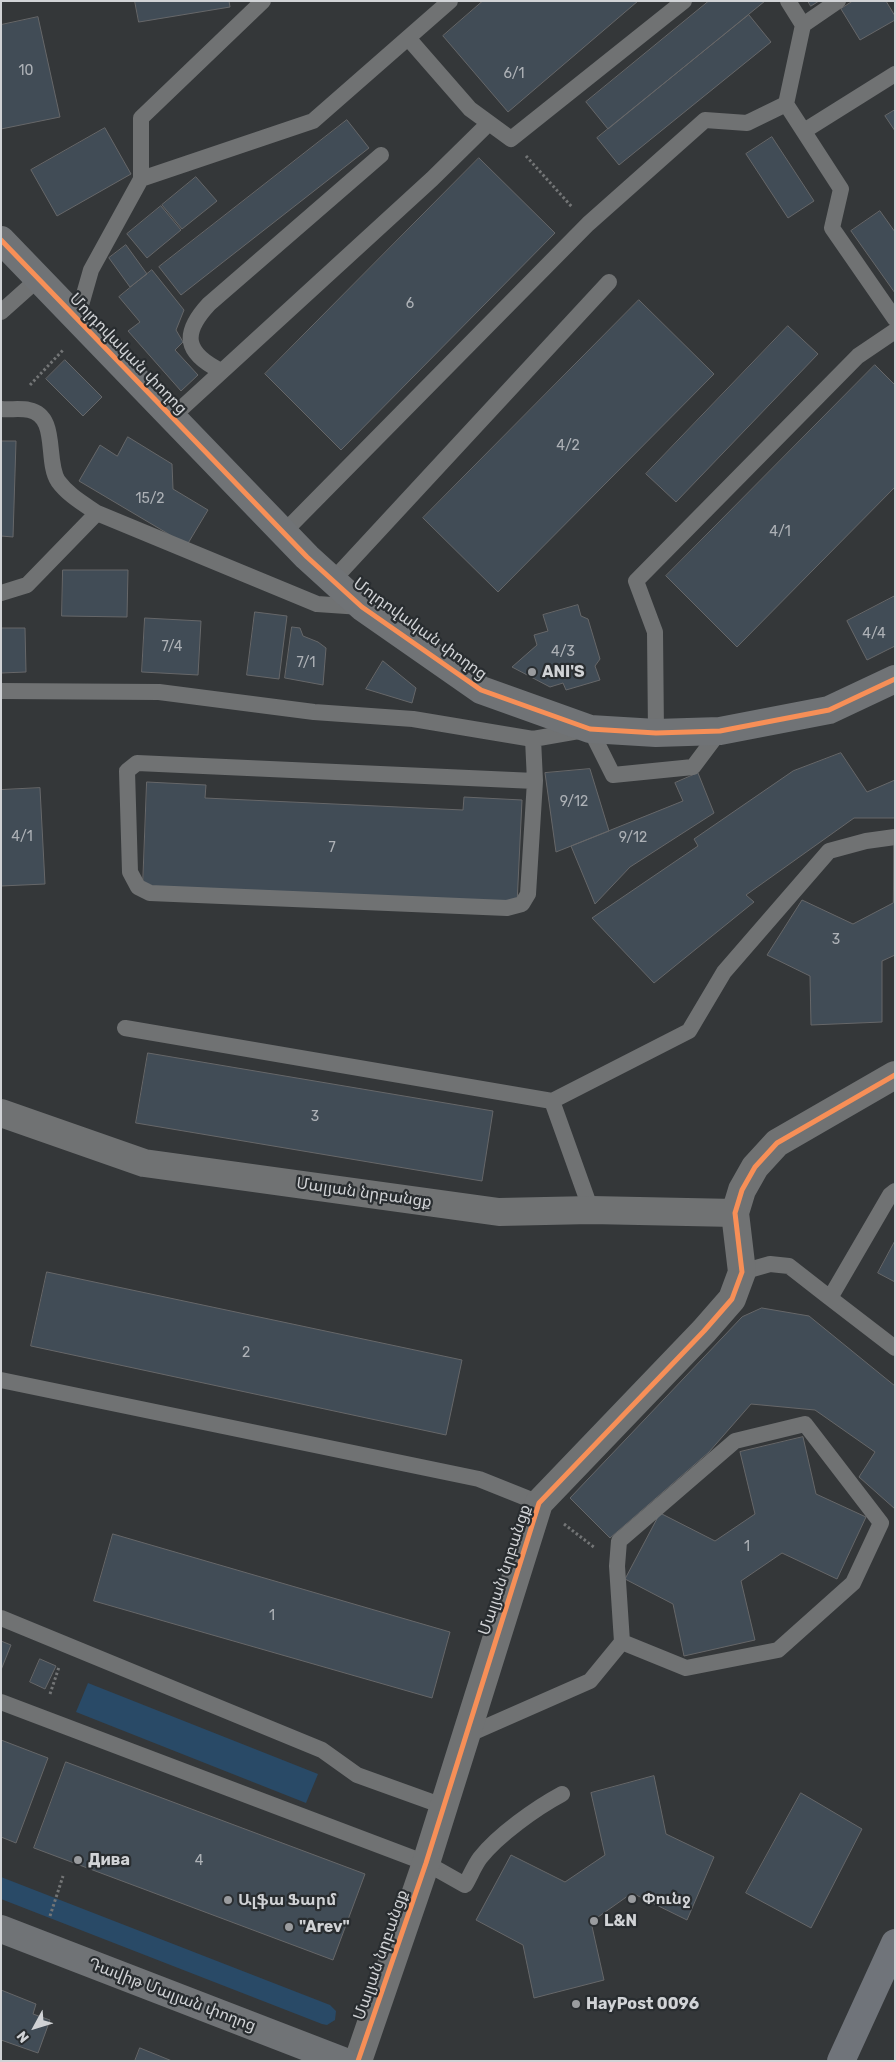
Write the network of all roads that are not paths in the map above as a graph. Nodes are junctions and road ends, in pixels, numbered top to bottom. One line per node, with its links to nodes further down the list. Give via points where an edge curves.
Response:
1 (263, 1): 13 (lane, via 141,118)
2 (450, 1): 7 (lane)
3 (684, 1): 10 (lane, via 511,139)
4 (788, 1): 6 (lane)
5 (838, 1): 6 (lane)
6 (803, 25): 9 (lane)
7 (408, 38): 10 (lane, via 470,109); 13 (lane, via 313,121)
8 (895, 74): 11 (lane)
9 (786, 104): 11 (lane); 25 (lane, via 747,123 705,120 588,224)
10 (489, 123): 21 (lane)
11 (804, 131): 18 (lane, via 841,189 832,228)
12 (381, 155): 21 (lane, via 197,316 190,332 191,346 204,363)
13 (141, 179): 19 (lane, via 91,270)
14 (1, 240): 15 (street, Մոլդովական փողոց)
15 (38, 279): 17 (lane); 19 (street, Մոլդովական փողոց)
16 (609, 282): 26 (lane)
17 (1, 312)
18 (895, 319)
19 (81, 323): 23 (street, Մոլդովական փողոց)
20 (895, 331): 33 (lane, via 858,356 636,581 655,632)
21 (221, 371): 23 (lane)
22 (4, 409): 24 (lane, via 30,410 42,416 48,427 57,480 67,492)
23 (172, 417): 25 (street, Մոլդովական փողոց)
24 (97, 514): 27 (lane, via 27,585); 28 (lane, via 317,604)
25 (284, 532): 26 (street, Մոլդովական փողոց)
26 (333, 580): 28 (street, Մոլդովական փողոց)
27 (1, 593)
28 (362, 607): 31 (street, Մոլդովական փողոց, via 481,690)
29 (895, 679): 32 (street, Մոլդովական փողոց, via 829,710)
30 (1, 691): 34 (lane, via 159,692 314,712 413,719)
31 (590, 729): 32 (lane, via 613,775 693,767); 33 (street, Մոլդովական փողոց); 34 (lane)
32 (720, 731): 33 (street, Մոլդովական փողոց)
33 (656, 733)
34 (533, 739): 35 (lane)
35 (536, 781): 35 (lane, via 137,762 127,771 130,872 138,887 150,893 507,908 522,904 528,894)
36 (895, 837): 39 (lane, via 829,851 724,972 689,1031)
37 (125, 1028): 39 (lane)
38 (895, 1075): 43 (street, Մալյան նրբանցք, via 777,1143 755,1167 742,1190)
39 (552, 1101): 42 (lane)
40 (1, 1113): 42 (street, Մալյան նրբանցք, via 144,1163 499,1212)
41 (895, 1191): 45 (lane)
42 (591, 1210): 43 (street, Մալյան նրբանցք)
43 (735, 1213): 44 (street, Մալյան նրբանցք)
44 (742, 1272): 45 (lane, via 770,1264 789,1266); 48 (street, Մալյան նրբանցք, via 732,1299 704,1331)
45 (830, 1298): 46 (lane)
46 (895, 1348)
47 (1, 1380): 48 (lane, via 479,1479)
48 (539, 1503): 52 (street, Մալյան նրբանցք)
49 (1, 1618): 54 (lane, via 322,1750 357,1776)
50 (622, 1642): 50 (lane, via 686,1668 778,1650 852,1583 881,1523 805,1424 735,1441 619,1541 617,1566); 52 (lane, via 590,1681)
51 (1, 1702): 55 (lane)
52 (465, 1736): 54 (street, Մալյան նրբանցք)
53 (562, 1794): 55 (lane, via 539,1808 494,1845 480,1859 465,1885)
54 (442, 1806): 55 (street, Մալյան նրբանցք)
55 (426, 1863): 59 (street, Մալյան նրբանցք)
56 (1, 1929): 58 (street, Դավիթ Մալյան փողոց)
57 (895, 1943): 60 (main road)
58 (343, 2061)
59 (358, 2061)
60 (841, 2061)

